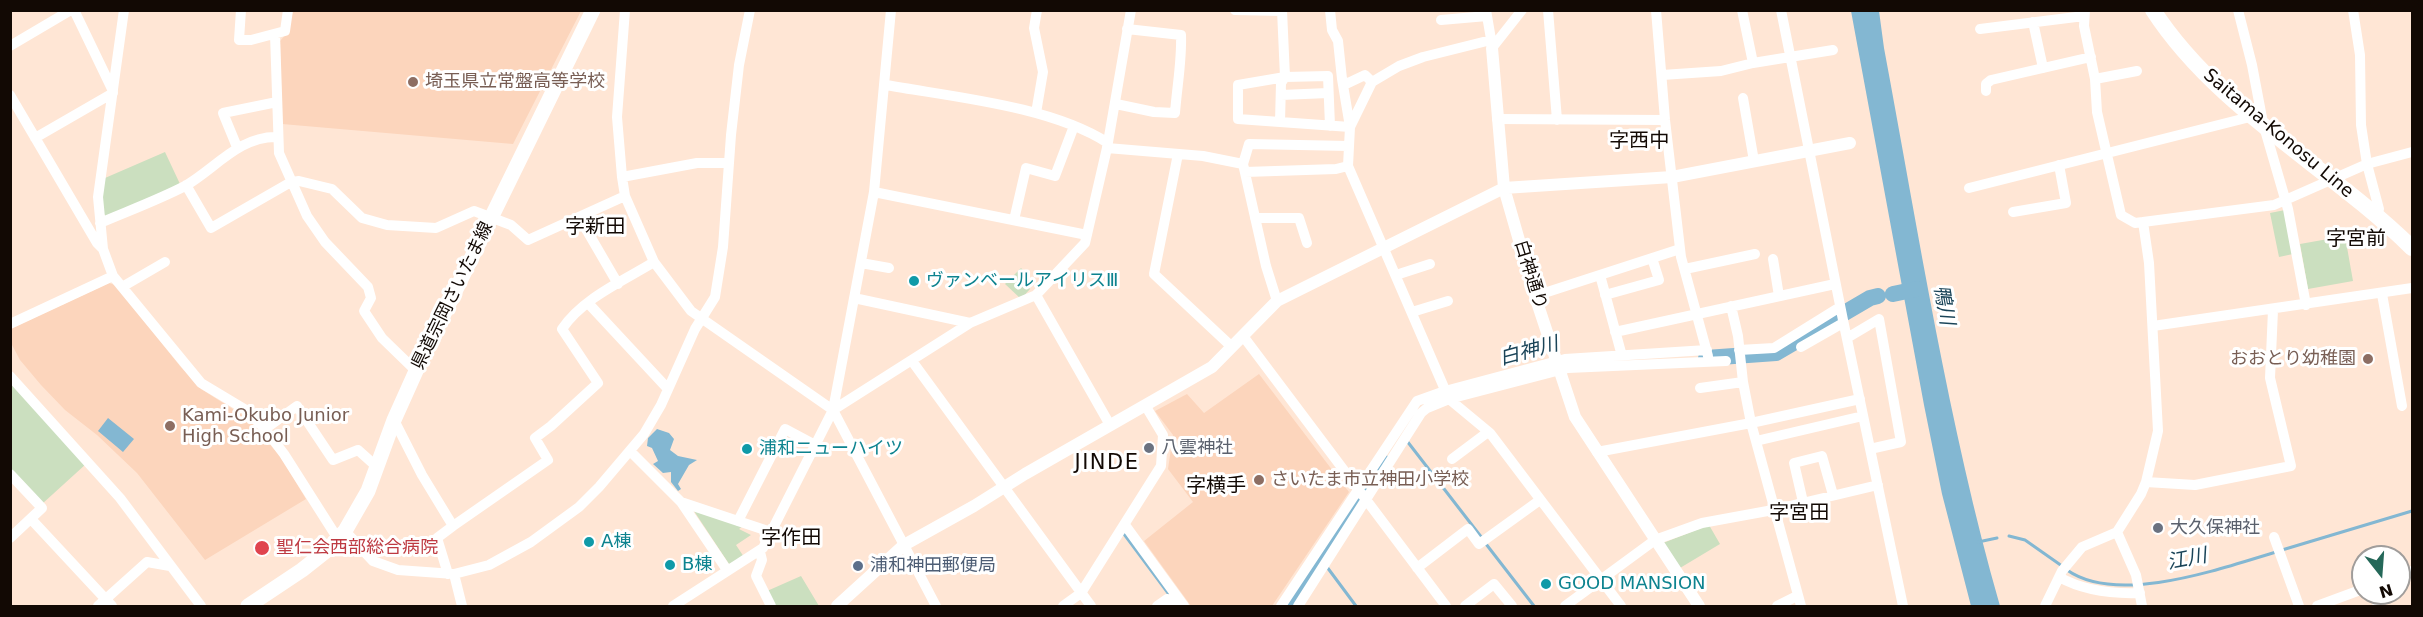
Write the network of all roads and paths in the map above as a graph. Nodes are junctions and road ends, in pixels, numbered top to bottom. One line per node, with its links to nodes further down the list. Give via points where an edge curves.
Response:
1 (73, 10): 30 (street); 44 (street)
2 (124, 10): 44 (street)
3 (241, 10): 28 (street, via 239,40)
4 (288, 10): 28 (street, via 285,31)
5 (593, 10): 89 (main road, 県道宗岡さいたま線)
6 (625, 10): 76 (street, via 617,117)
7 (750, 10): 71 (street, via 739,65)
8 (891, 10): 42 (street)
9 (1036, 10): 51 (street, via 1034,28 1043,72)
10 (1131, 10): 27 (street)
11 (1234, 10): 21 (street)
12 (1330, 10): 39 (street)
13 (1522, 10): 29 (street)
14 (1548, 10): 53 (street)
15 (1656, 10): 37 (street)
16 (1742, 10): 34 (street)
17 (1781, 10): 32 (street)
18 (2153, 10): 55 (main road, Saitama-Konosu Line, via 2197,66)
19 (2238, 10): 55 (street, via 2252,65)
20 (2353, 10): 72 (street)
21 (1281, 11): 38 (street)
22 (1487, 13): 24 (street); 29 (street)
23 (2085, 13): 25 (street); 33 (street)
24 (1441, 20)
25 (2033, 22): 26 (street); 35 (street)
26 (1980, 28)
27 (1127, 29): 50 (street); 50 (street, via 1181,35 1175,112)
28 (275, 34): 49 (street)
29 (1492, 44): 41 (street, via 1423,57); 52 (street, 白神通り)
30 (10, 46)
31 (1833, 50): 32 (street)
32 (1790, 57): 34 (street); 66 (street)
33 (2091, 57): 35 (street); 40 (street)
34 (1753, 63): 37 (street, via 1721,71)
35 (2043, 68): 43 (street, via 1991,80)
36 (2137, 71): 40 (street)
37 (1662, 75): 54 (street)
38 (1285, 77): 45 (street, via 1328,76); 47 (street); 56 (street, via 1238,85 1238,119)
39 (1342, 79): 41 (street, via 1346,84 1365,75); 59 (street)
40 (2095, 79): 68 (street)
41 (1372, 82): 59 (street)
42 (886, 85): 51 (street); 83 (street)
43 (1986, 91)
44 (113, 92): 61 (street); 93 (street, via 98,197)
45 (1328, 93): 47 (street); 58 (street)
46 (10, 95): 61 (street)
47 (1281, 95): 56 (street)
48 (1743, 98): 70 (street)
49 (277, 102): 60 (street); 65 (street, via 224,113)
50 (1116, 104): 63 (street)
51 (1036, 112): 57 (street)
52 (1497, 119): 53 (street); 81 (street, 白神通り)
53 (1557, 120): 54 (street)
54 (1665, 120): 77 (street)
55 (2258, 120): 68 (street); 78 (main road, Saitama-Konosu Line); 85 (street)
56 (1280, 122): 58 (street)
57 (1074, 126): 63 (street, via 1092,132); 91 (street, via 1055,176 1026,168)
58 (1330, 126): 59 (street)
59 (1350, 127): 64 (street)
60 (277, 137): 65 (street); 79 (street)
61 (35, 138): 97 (street)
62 (1850, 143): 66 (street)
63 (1108, 146): 69 (street); 94 (street)
64 (1349, 146): 74 (street); 75 (street, via 1249,144)
65 (237, 147): 80 (street)
66 (1808, 150): 70 (street); 113 (street)
67 (2412, 152): 72 (street)
68 (2106, 153): 73 (street); 92 (street, via 2121,217)
69 (1178, 154): 75 (street, via 1203,156); 138 (street, via 1154,274)
70 (1754, 161): 77 (street)
71 (729, 163): 76 (street, via 697,163); 131 (street, via 720,274 715,297)
72 (2367, 164): 78 (street); 88 (street, via 2379,209)
73 (2059, 165): 82 (street); 86 (street, via 2066,203)
74 (1348, 166): 75 (street, via 1336,170); 96 (street)
75 (1244, 168): 90 (street)
76 (622, 177): 84 (street)
77 (1672, 177): 81 (street); 98 (street)
78 (2331, 180): 85 (street); 88 (main road, Saitama-Konosu Line)
79 (291, 182): 80 (street, via 211,228); 89 (street, via 332,189 362,219 387,225 436,228 474,211); 146 (street, via 325,242 368,287 371,298 364,311 382,338)
80 (186, 185): 93 (street)
81 (1504, 188): 96 (street); 119 (street, 白神通り)
82 (1969, 188)
83 (874, 192): 91 (street); 105 (street)
84 (625, 196): 87 (street); 104 (street)
85 (2285, 201): 92 (street); 125 (street)
86 (2013, 212)
87 (579, 217): 89 (street, via 528,240 511,225); 112 (street)
88 (2376, 217): 99 (main road, Saitama-Konosu Line)
89 (491, 218): 146 (main road, 県道宗岡さいたま線)
90 (1255, 218): 95 (street, via 1299,218); 122 (street)
91 (1014, 220): 94 (street)
92 (2143, 222): 134 (street)
93 (100, 223): 97 (street)
94 (1087, 235): 117 (street, via 1085,243)
95 (1307, 243)
96 (1384, 248): 109 (street); 122 (street)
97 (103, 249): 111 (street)
98 (1680, 249): 101 (street); 108 (street)
99 (2412, 249)
100 (1755, 254): 108 (street)
101 (1652, 258): 110 (street); 118 (street, via 1659,280)
102 (1773, 259): 120 (street)
103 (165, 262): 114 (street)
104 (654, 262): 112 (street); 131 (street, via 691,311)
105 (861, 263): 107 (street); 121 (street)
106 (1430, 264): 109 (street)
107 (889, 268)
108 (1685, 269): 129 (street)
109 (1396, 275): 128 (street)
110 (1600, 275): 118 (street); 119 (street)
111 (113, 276): 114 (street); 133 (street)
112 (618, 284): 124 (street)
113 (1835, 284): 120 (street); 130 (street)
114 (122, 287): 160 (street, via 201,383 246,410)
115 (2412, 288): 116 (street)
116 (2382, 294): 125 (street); 154 (street)
117 (1036, 295): 132 (street); 159 (street)
118 (1605, 295): 135 (street)
119 (1535, 296): 145 (street, 白神通り)
120 (1779, 296): 126 (street)
121 (854, 298): 132 (street); 155 (street)
122 (1277, 301): 136 (street)
123 (1448, 301): 128 (street)
124 (588, 303): 150 (street); 182 (street, via 562,329 598,383 535,438 548,460)
125 (2306, 305): 127 (street)
126 (1731, 306): 129 (street); 140 (street)
127 (2273, 310): 134 (street); 170 (street, via 2270,378 2291,466 2195,485)
128 (1412, 312): 151 (street)
129 (1698, 313): 135 (street); 142 (street)
130 (1842, 315): 137 (street); 139 (street); 140 (street, via 1774,348)
131 (702, 318): 150 (street); 155 (street)
132 (970, 323): 143 (street)
133 (10, 324)
134 (2153, 326): 170 (street, via 2158,431)
135 (1615, 332): 141 (street)
136 (1243, 336): 138 (street); 173 (street)
137 (1847, 338): 152 (street); 164 (street, via 1879,319 1901,442)
138 (1232, 347): 153 (street, via 1212,367)
139 (1801, 347)
140 (1740, 354): 148 (street)
141 (1622, 356): 142 (street); 145 (street)
142 (1708, 357): 144 (street); 145 (street)
143 (912, 361): 155 (street); 172 (street)
144 (1725, 361)
145 (1558, 366): 151 (street); 166 (street, 白神通り, via 1575,417)
146 (416, 371): 157 (main road, 県道宗岡さいたま線)
147 (10, 376): 192 (street, via 120,498)
148 (1743, 382): 149 (street); 158 (street)
149 (1700, 388)
150 (668, 389): 165 (street, via 644,434)
151 (1447, 395): 161 (street); 173 (street, via 1417,402); 175 (street, via 1420,414)
152 (1860, 399): 156 (street); 158 (street)
153 (1145, 405): 159 (street); 183 (street, via 1163,435 1161,466)
154 (2402, 406)
155 (833, 410): 163 (street); 190 (street)
156 (1863, 416): 162 (street); 164 (street)
157 (394, 420): 168 (main road, 県道宗岡さいたま線); 182 (street)
158 (1751, 423): 162 (street); 166 (street)
159 (1110, 425): 172 (street)
160 (265, 429): 168 (street, via 297,406 333,460 358,450); 186 (street)
161 (1488, 432): 167 (street); 176 (street)
162 (1756, 441): 179 (street)
163 (815, 444): 181 (street, via 785,429); 184 (street)
164 (1870, 449): 171 (street)
165 (630, 451): 177 (street); 196 (street, via 592,494 558,523 489,565)
166 (1597, 452): 188 (street, 白神通り)
167 (1452, 459)
168 (377, 467): 186 (main road, 県道宗岡さいたま線)
169 (10, 474): 180 (street, via 42,508)
170 (2146, 482): 185 (street)
171 (1878, 485): 174 (street); 224 (street)
172 (1004, 487): 190 (street); 199 (street)
173 (1358, 490): 175 (street); 215 (street)
174 (1833, 495): 178 (street); 178 (street, via 1822,456 1813,458 1794,463)
175 (1366, 500): 193 (street); 216 (street)
176 (1540, 500): 193 (street, via 1479,544 1468,529); 197 (street)
177 (681, 502): 181 (street); 194 (street)
178 (1803, 502): 179 (street)
179 (1773, 510): 188 (street, via 1702,523); 201 (street)
180 (31, 519): 187 (street); 202 (street)
181 (738, 521): 184 (street)
182 (453, 525): 196 (street, via 437,538)
183 (1125, 525): 199 (street); 214 (street)
184 (771, 532): 191 (street)
185 (2117, 532): 195 (street, via 2082,547); 198 (street)
186 (342, 535): 196 (street, via 373,561 398,570); 203 (main road, 県道宗岡さいたま線)
187 (10, 538)
188 (1655, 540): 197 (street); 222 (street, 白神通り)
189 (2275, 541): 227 (street)
190 (904, 544): 208 (street); 209 (street)
191 (760, 552): 194 (street); 207 (street, via 762,560 756,576)
192 (170, 566): 202 (street, via 147,562); 204 (street)
193 (1417, 568): 217 (street)
194 (727, 570): 206 (street)
195 (2063, 570): 198 (street, via 2070,583 2113,594); 225 (street)
196 (451, 574): 205 (street)
197 (1600, 580): 220 (street); 221 (street)
198 (2140, 591): 226 (street)
199 (1081, 593): 210 (street); 211 (street)
200 (2351, 593): 228 (street)
201 (1799, 601): 223 (street)
202 (105, 604)
203 (255, 604)
204 (201, 606)
205 (462, 606)
206 (673, 606)
207 (771, 606)
208 (837, 606)
209 (936, 606)
210 (1063, 606)
211 (1091, 606)
212 (1157, 606): 213 (street, via 1167,599)
213 (1172, 606)
214 (1184, 606)
215 (1281, 606)
216 (1298, 606)
217 (1446, 606)
218 (1465, 606): 219 (street, via 1494,584)
219 (1512, 606)
220 (1565, 606)
221 (1621, 606)
222 (1699, 606)
223 (1777, 606)
224 (1903, 606)
225 (2045, 606)
226 (2142, 606)
227 (2299, 606)
228 (2317, 606)

